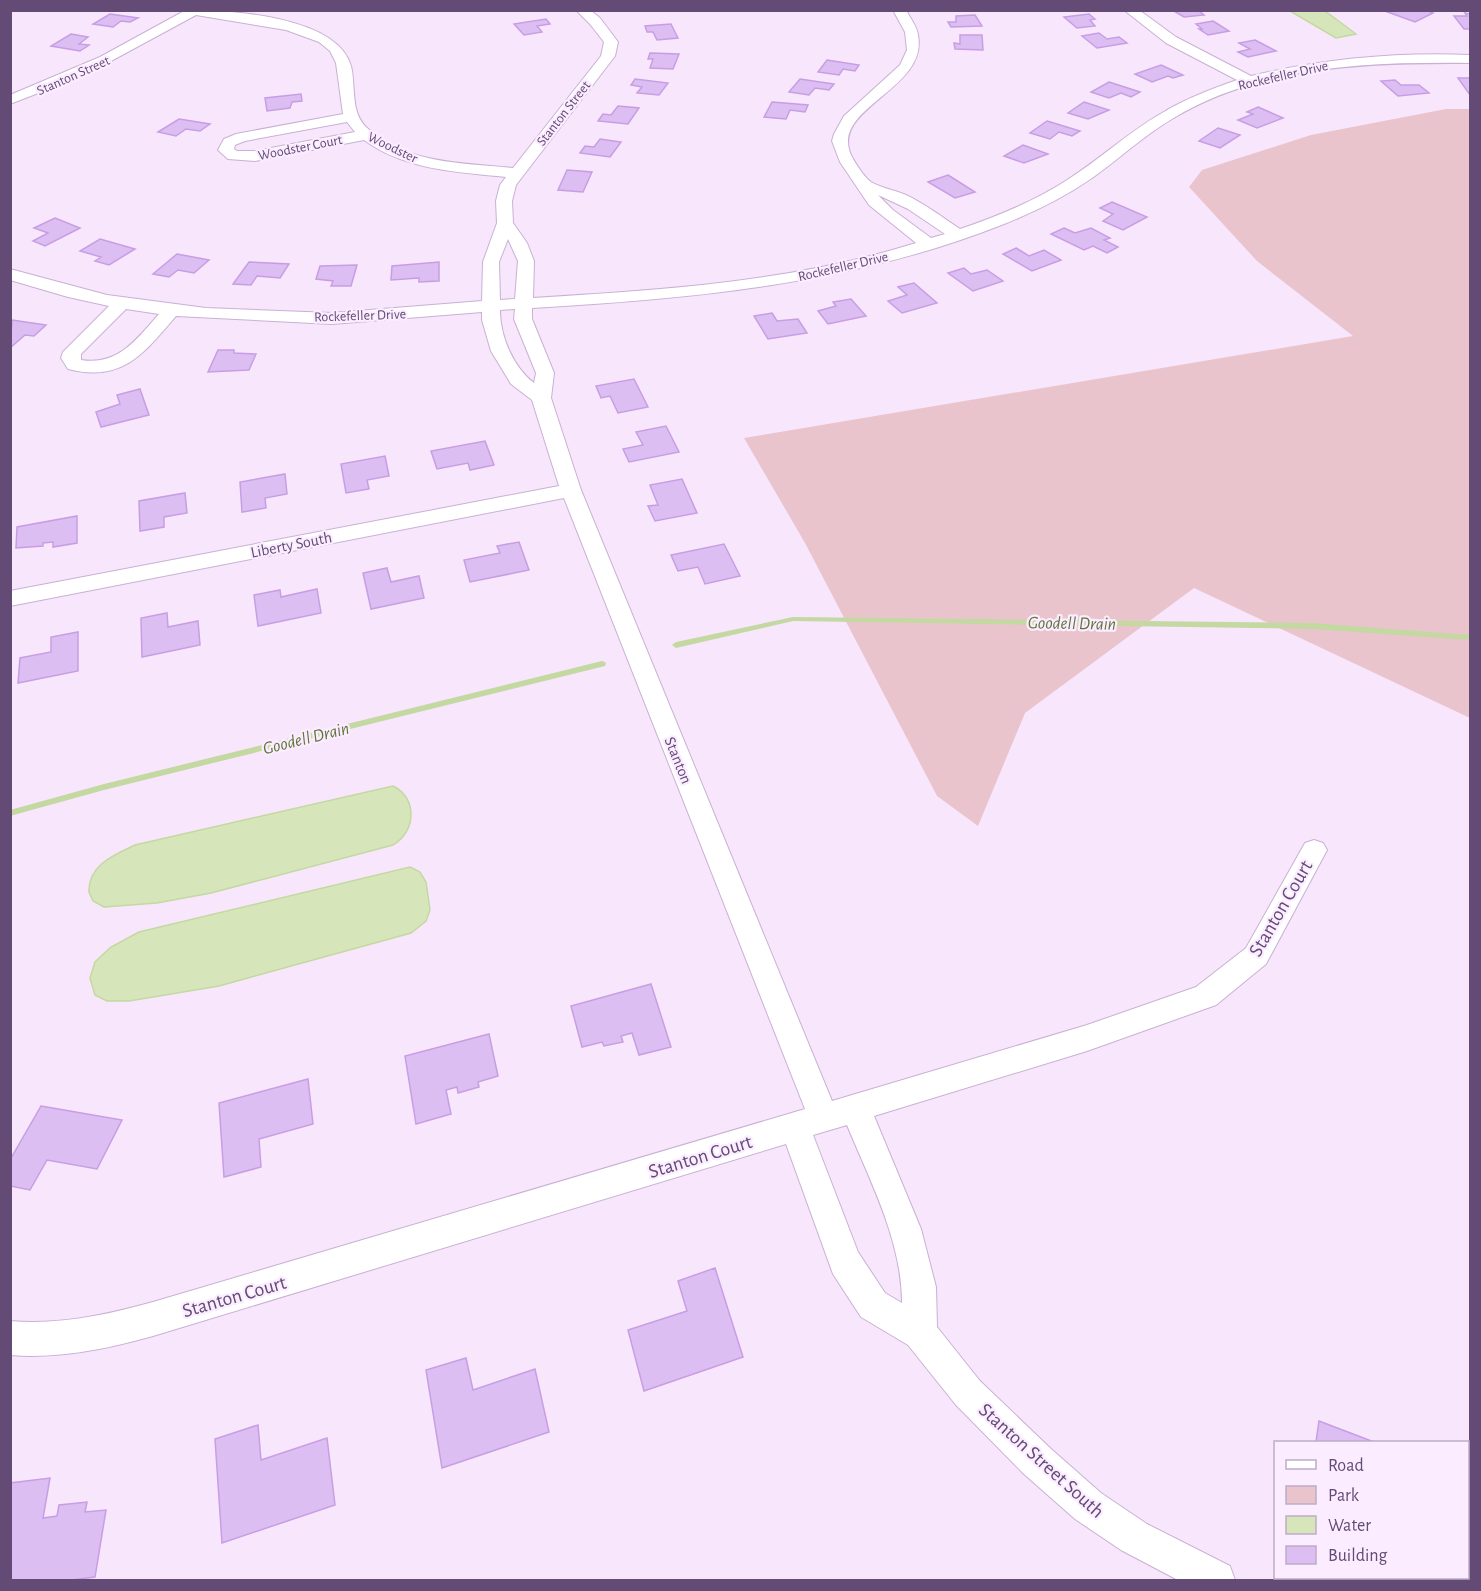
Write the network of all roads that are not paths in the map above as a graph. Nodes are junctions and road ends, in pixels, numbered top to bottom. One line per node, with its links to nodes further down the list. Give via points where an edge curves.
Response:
1 (582, 10): 10 (street, Stanton Street, via 611,42 608,56)
2 (899, 10): 11 (street, via 915,42 905,67 886,90 859,111 841,135 846,158 854,174)
3 (1130, 10): 6 (street, via 1171,40)
4 (196, 11): 7 (street, Stanton Street, via 57,84); 8 (street, via 282,25 315,35 334,48 344,62)
5 (1470, 59): 6 (street, Rockefeller Drive, via 1368,60)
6 (1249, 81): 13 (street, Rockefeller Drive, via 1178,109 1068,187)
7 (10, 100)
8 (350, 117): 9 (street, Woodster); 9 (street, Woodster Court, via 241,137 229,142 226,150 233,156 245,157)
9 (365, 135): 10 (street, Woodster, via 429,163)
10 (515, 173): 12 (street, Stanton Street, via 504,201)
11 (866, 185): 13 (street, via 912,203); 14 (street, via 873,201)
12 (505, 223): 17 (street, via 526,261); 18 (street, Stanton Street, via 491,262)
13 (958, 235): 14 (street, Rockefeller Drive)
14 (929, 244): 17 (street, Rockefeller Drive, via 811,274 741,285)
15 (10, 274): 16 (street, Rockefeller Drive, via 59,290)
16 (122, 303): 19 (street, Rockefeller Drive); 19 (street, via 72,352 70,358 75,365 97,369 122,362)
17 (524, 304): 18 (street, Rockefeller Drive); 20 (street, via 523,319 545,373)
18 (491, 306): 19 (street, Rockefeller Drive, via 338,318); 20 (street, Stanton Street, via 500,351 518,380)
19 (171, 311)
20 (541, 398): 21 (street, Stanton)
21 (571, 490): 22 (street, Liberty South); 25 (street, Stanton)
22 (10, 599)
23 (1314, 850): 24 (street, Stanton Court, via 1256,956 1206,996 1087,1038)
24 (856, 1109): 25 (street, Stanton Court); 26 (street, via 905,1229 919,1287)
25 (810, 1123): 26 (street, Stanton Street South, via 845,1262 873,1305); 27 (street, Stanton Court, via 198,1307 80,1336 24,1341)
26 (920, 1333): 28 (street, Stanton Street South, via 968,1393 1088,1506 1134,1537)
27 (10, 1338)
28 (1216, 1581)

